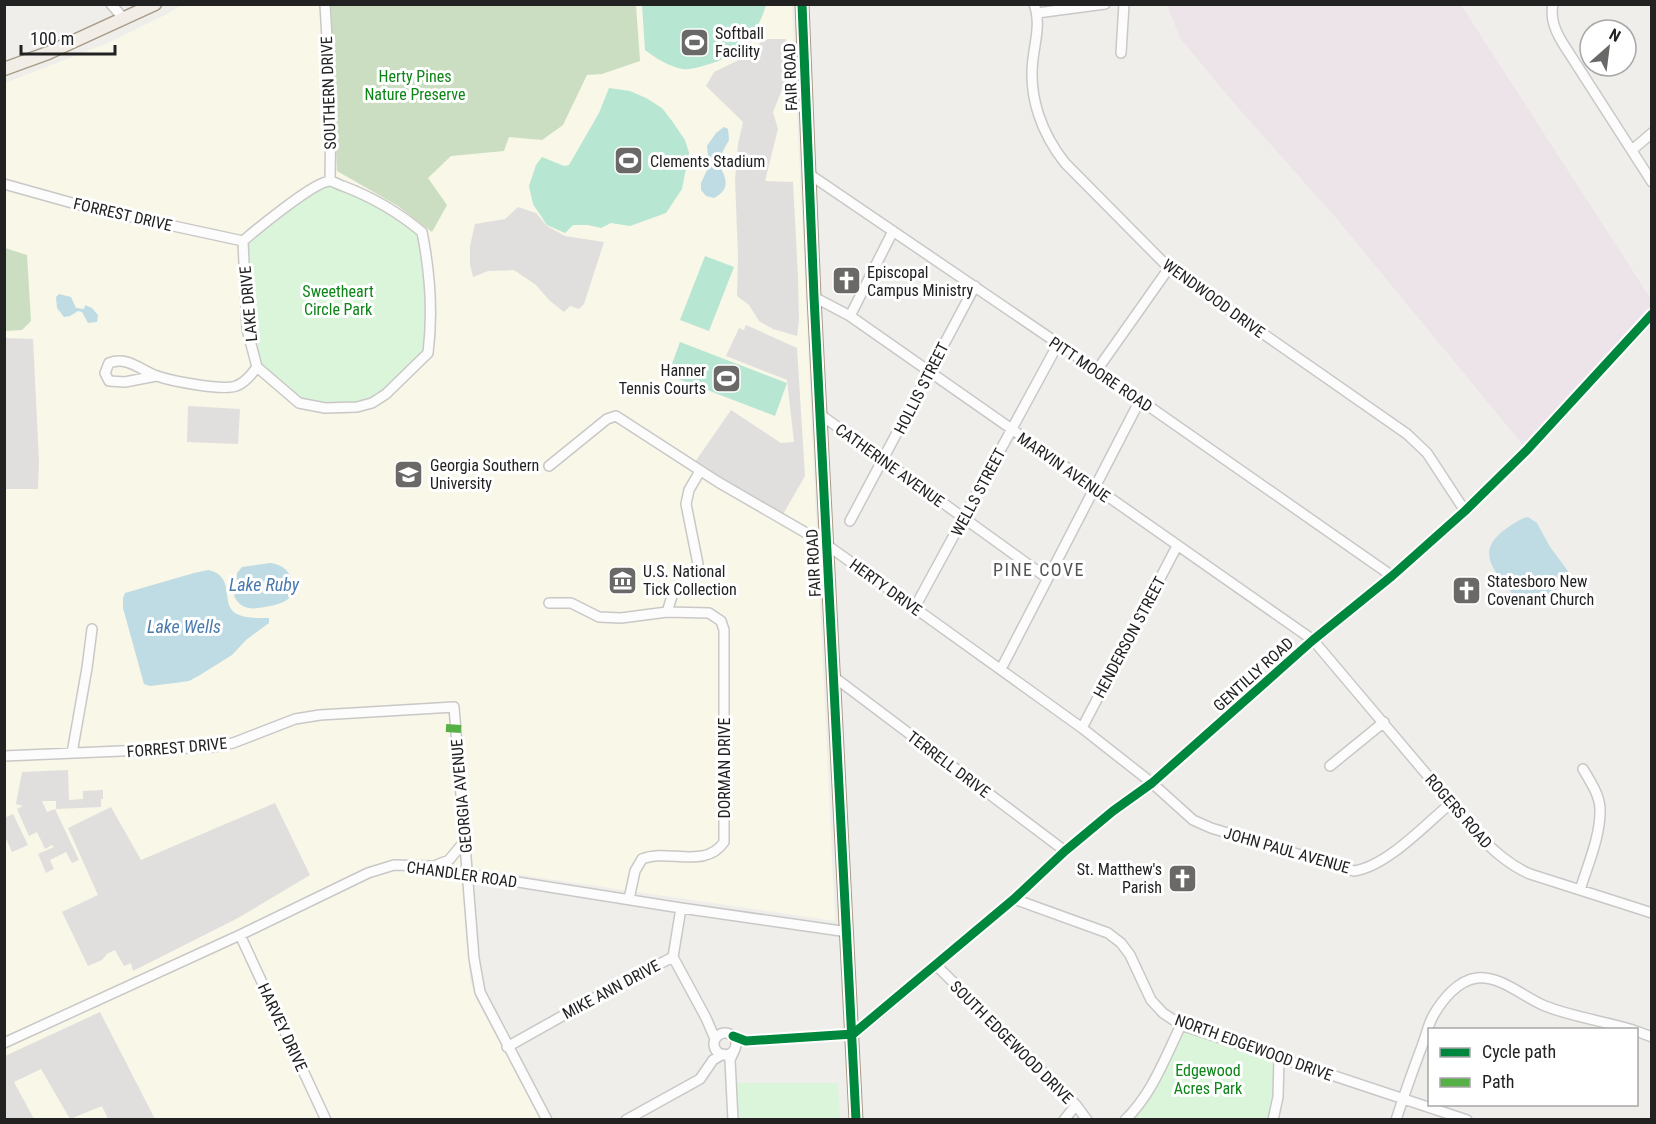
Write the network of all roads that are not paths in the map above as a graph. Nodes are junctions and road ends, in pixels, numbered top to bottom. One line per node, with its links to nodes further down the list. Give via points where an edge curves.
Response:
1 (111, 4): 9 (street)
2 (155, 4): 9 (main road)
3 (326, 4): 15 (street, SOUTHERN DRIVE)
4 (802, 4): 14 (main road, FAIR ROAD)
5 (1105, 4): 8 (street)
6 (1124, 4): 10 (street)
7 (1553, 4): 13 (street, via 1551,13 1562,42)
8 (1035, 9): 20 (street, WENDWOOD DRIVE, via 1037,37 1031,80 1051,145)
9 (124, 19): 11 (main road)
10 (1121, 53)
11 (4, 69)
12 (1652, 133): 13 (street)
13 (1632, 150): 16 (street)
14 (809, 174): 18 (street, PITT MOORE ROAD); 22 (main road, FAIR ROAD)
15 (330, 181): 19 (street, via 314,186); 26 (street, via 377,202 422,232 431,294 428,353 387,394 357,406 325,408 299,403)
16 (1652, 182)
17 (4, 184): 19 (street, FORREST DRIVE, via 90,208)
18 (893, 231): 21 (street, PITT MOORE ROAD); 24 (street)
19 (243, 241): 26 (street, LAKE DRIVE, via 247,329)
20 (1169, 268): 27 (street); 37 (street, WENDWOOD DRIVE, via 1407,434 1427,453)
21 (975, 286): 25 (street, PITT MOORE ROAD); 28 (street, HOLLIS STREET)
22 (814, 297): 24 (street, MARVIN AVENUE); 31 (main road, FAIR ROAD)
23 (1652, 314): 37 (street, GENTILLY ROAD)
24 (850, 316): 28 (street, MARVIN AVENUE)
25 (1058, 344): 27 (street, PITT MOORE ROAD); 32 (street, WELLS STREET)
26 (257, 367): 29 (street, via 238,386 229,387)
27 (1097, 370): 30 (street, PITT MOORE ROAD)
28 (928, 373): 32 (street, MARVIN AVENUE); 33 (street, HOLLIS STREET)
29 (156, 376): 29 (street, via 116,360 109,363 105,373 109,381 125,382)
30 (1140, 400): 36 (street); 42 (street, PITT MOORE ROAD)
31 (821, 415): 33 (street, CATHERINE AVENUE); 40 (main road, FAIR ROAD)
32 (1011, 430): 36 (street, MARVIN AVENUE); 38 (street, WELLS STREET)
33 (884, 460): 38 (street, CATHERINE AVENUE); 39 (street, HOLLIS STREET)
34 (549, 466): 35 (street, HERTY DRIVE, via 616,416)
35 (700, 471): 40 (street, HERTY DRIVE); 46 (street, via 688,490 686,504 698,564 692,577 674,593)
36 (1095, 488): 41 (street, MARVIN AVENUE); 43 (street)
37 (1466, 511): 42 (street, GENTILLY ROAD)
38 (964, 518): 43 (street, CATHERINE AVENUE); 45 (street, WELLS STREET)
39 (850, 521)
40 (827, 544): 45 (street, HERTY DRIVE); 50 (main road, FAIR ROAD)
41 (1177, 546): 48 (street, MARVIN AVENUE); 53 (street, HENDERSON STREET)
42 (1392, 576): 48 (street, GENTILLY ROAD)
43 (1047, 578): 49 (street)
44 (549, 603): 46 (street, DORMAN DRIVE, via 571,603 598,617)
45 (915, 607): 49 (street, HERTY DRIVE)
46 (667, 612): 65 (street, DORMAN DRIVE, via 709,613 721,621 724,630 724,842 708,856 642,859)
47 (92, 629): 54 (street)
48 (1313, 640): 52 (street, ROGERS ROAD); 58 (street, GENTILLY ROAD)
49 (1001, 669): 53 (street, HERTY DRIVE)
50 (834, 677): 61 (street, TERRELL DRIVE); 69 (main road, FAIR ROAD)
51 (454, 707): 54 (street, FORREST DRIVE, via 289,720 215,747); 60 (street, GEORGIA AVENUE)
52 (1384, 723): 56 (street); 59 (street, ROGERS ROAD)
53 (1082, 728): 58 (street, HERTY DRIVE)
54 (72, 753): 55 (street, FORREST DRIVE)
55 (4, 756)
56 (1330, 766)
57 (1583, 769): 64 (street, via 1600,807)
58 (1152, 783): 59 (street, JOHN PAUL AVENUE, via 1193,820 1211,828 1354,871 1382,861); 61 (street, GENTILLY ROAD)
59 (1451, 803): 64 (street, ROGERS ROAD, via 1491,849 1518,869)
60 (464, 842): 62 (street, via 449,860); 63 (street, GEORGIA AVENUE)
61 (1065, 851): 66 (street, GENTILLY ROAD)
62 (433, 867): 63 (street, CHANDLER ROAD); 70 (street, CHANDLER ROAD, via 394,864 368,873)
63 (467, 874): 65 (street, CHANDLER ROAD); 81 (street, GEORGIA AVENUE, via 480,992)
64 (1580, 890): 68 (street, ROGERS ROAD)
65 (629, 899): 67 (street, CHANDLER ROAD)
66 (1014, 899): 72 (street, GENTILLY ROAD); 74 (street, NORTH EDGEWOOD DRIVE, via 1108,933 1130,955 1151,1000)
67 (681, 908): 69 (street, CHANDLER ROAD); 71 (street, MIKE ANN DRIVE)
68 (1652, 913)
69 (848, 932): 77 (main road, FAIR ROAD)
70 (240, 935): 79 (street, CHANDLER ROAD); 88 (street, HARVEY DRIVE)
71 (673, 957): 73 (street); 81 (street, MIKE ANN DRIVE)
72 (936, 965): 77 (street, GENTILLY ROAD); 87 (street, SOUTH EDGEWOOD DRIVE)
73 (706, 1018): 76 (street); 80 (street)
74 (1181, 1025): 84 (street, NORTH EDGEWOOD DRIVE); 95 (street, via 1151,1088)
75 (1627, 1028): 86 (street, via 1542,1005 1503,983 1477,978 1457,987 1432,1017)
76 (730, 1034): 78 (street); 80 (street, via 720,1034); 82 (street)
77 (853, 1034): 78 (street); 92 (main road, FAIR ROAD)
78 (746, 1041): 82 (street)
79 (4, 1043)
80 (715, 1043): 83 (street, via 718,1052); 85 (street)
81 (507, 1047): 89 (street, GEORGIA AVENUE)
82 (735, 1048): 83 (street)
83 (726, 1056): 85 (street); 91 (street)
84 (1279, 1058): 86 (street, NORTH EDGEWOOD DRIVE); 96 (street)
85 (713, 1060): 90 (street, via 700,1079)
86 (1402, 1098): 97 (street); 98 (street, NORTH EDGEWOOD DRIVE)
87 (1076, 1106): 93 (street); 94 (street, SOUTH EDGEWOOD DRIVE)
88 (326, 1119)
89 (547, 1119)
90 (626, 1119)
91 (733, 1119)
92 (856, 1119)
93 (1064, 1119)
94 (1087, 1119)
95 (1125, 1119)
96 (1273, 1119)
97 (1396, 1119)
98 (1467, 1119)

